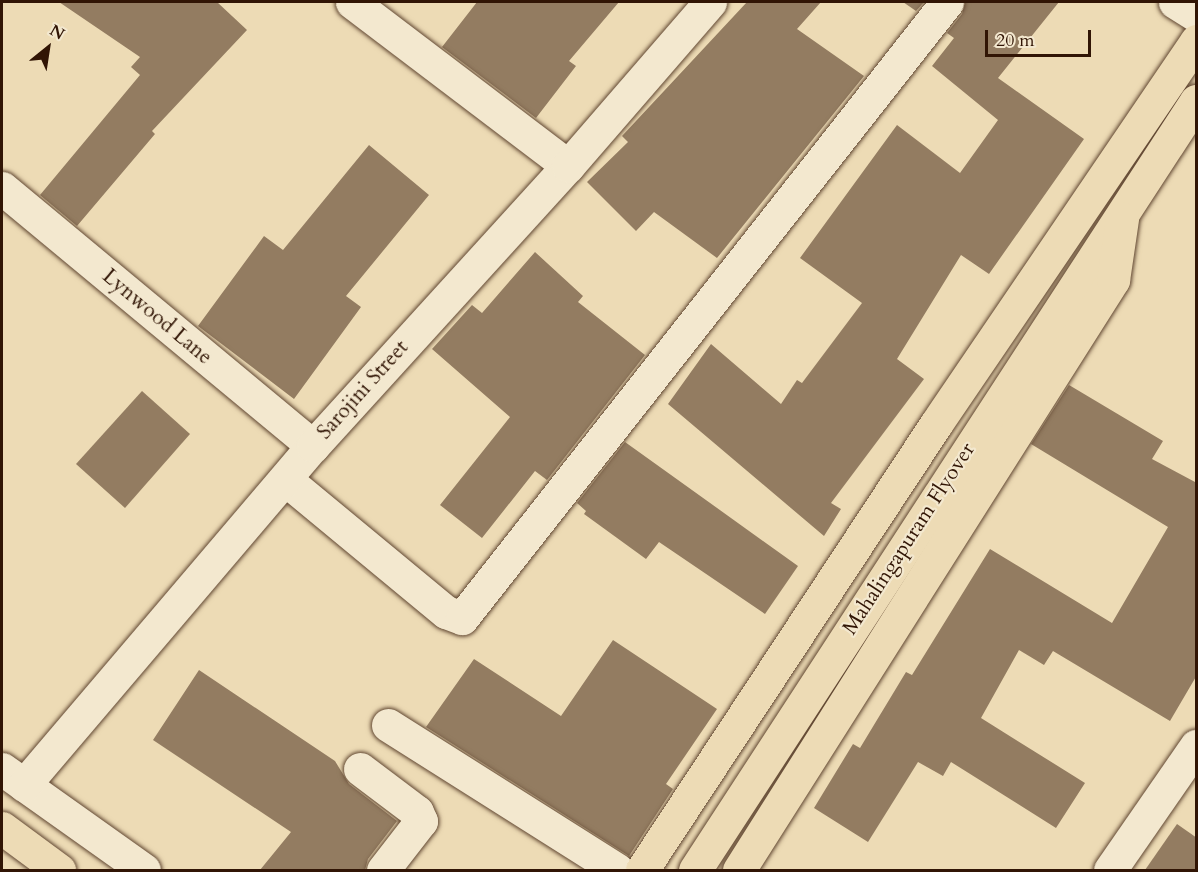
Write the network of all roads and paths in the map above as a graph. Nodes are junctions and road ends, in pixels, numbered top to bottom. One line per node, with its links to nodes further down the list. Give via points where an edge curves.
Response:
1 (352, 2): 8 (street)
2 (710, 2): 8 (street, Sarojini Street)
3 (947, 2): 12 (street, via 462,618 446,612)
4 (1175, 2): 5 (street)
5 (1197, 15)
6 (1197, 41): 22 (main road, via 943,414)
7 (1197, 101): 10 (main road, Mahalingapuram Flyover)
8 (568, 166): 11 (street, Sarojini Street)
9 (2, 188): 11 (street, Lynwood Lane)
10 (1123, 208): 23 (main road, Mahalingapuram Flyover); 24 (main road, via 1113,280)
11 (313, 446): 12 (street, Sarojini Street)
12 (285, 479): 16 (street, Sarojini Street)
13 (388, 725): 21 (street)
14 (1197, 746): 25 (street)
15 (360, 769): 20 (street, via 417,812 421,821)
16 (13, 777): 19 (street)
17 (2, 828): 18 (main road)
18 (59, 870)
19 (144, 870)
20 (383, 870)
21 (616, 870)
22 (642, 870)
23 (695, 870)
24 (739, 870)
25 (1110, 870)

